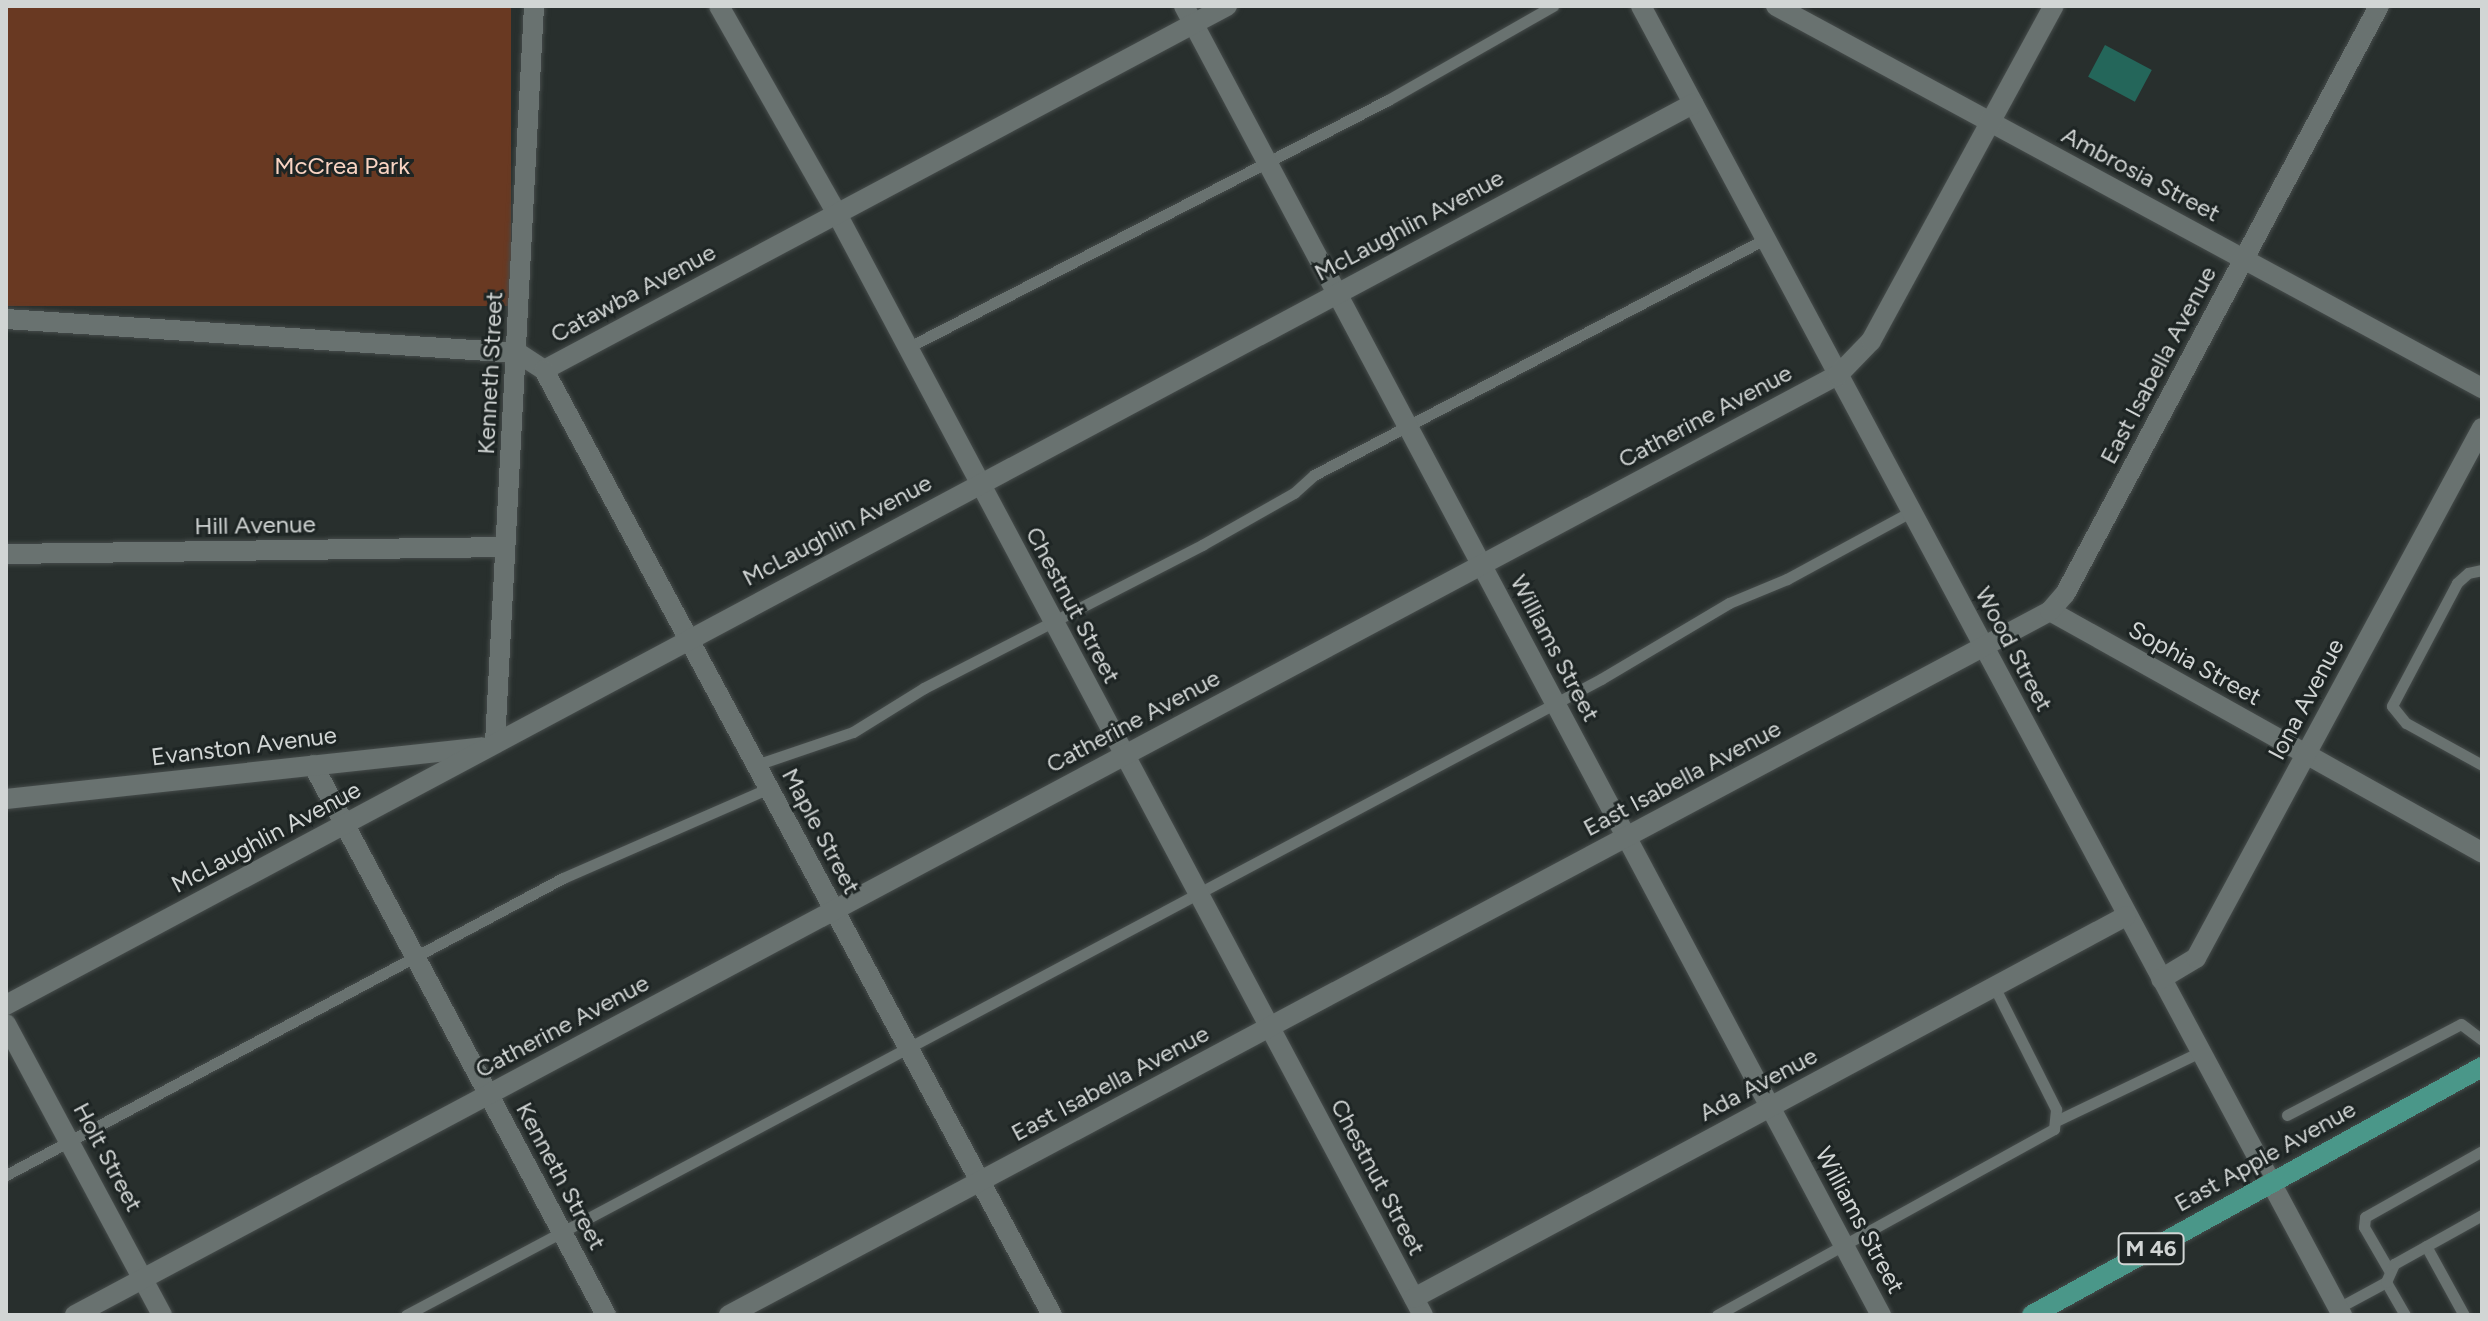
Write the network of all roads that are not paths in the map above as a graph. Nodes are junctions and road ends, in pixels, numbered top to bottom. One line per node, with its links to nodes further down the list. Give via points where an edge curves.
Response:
1 (534, 6): 19 (street, Kenneth Street)
2 (719, 6): 13 (street, Chestnut Street)
3 (1227, 6): 9 (street, Catawba Avenue)
4 (1553, 6): 12 (lane, via 1388,100)
5 (1641, 6): 10 (street, Wood Street)
6 (1776, 6): 11 (street, Ambrosia Street)
7 (2054, 6): 11 (street, Catherine Avenue)
8 (2379, 6): 15 (street, East Isabella Avenue)
9 (1188, 15): 12 (street, Williams Street); 13 (street, Catawba Avenue)
10 (1693, 104): 14 (street, Wood Street); 16 (street, McLaughlin Avenue)
11 (1991, 122): 15 (street, Ambrosia Street); 21 (street, Catherine Avenue, via 1871,341)
12 (1266, 161): 16 (street, Williams Street); 18 (lane)
13 (837, 214): 18 (street, Chestnut Street); 20 (street, Catawba Avenue)
14 (1765, 239): 21 (street, Wood Street); 23 (lane)
15 (2245, 259): 22 (street, Ambrosia Street); 31 (street, East Isabella Avenue, via 2065,594)
16 (1336, 293): 23 (street, Williams Street); 25 (street, McLaughlin Avenue)
17 (6, 319): 19 (street, Catawba Avenue)
18 (907, 348): 25 (street, Chestnut Street)
19 (518, 353): 20 (street, Catawba Avenue); 27 (street, Kenneth Street)
20 (544, 370): 33 (street, Maple Street)
21 (1838, 375): 26 (street, Wood Street); 29 (street, Catherine Avenue)
22 (2482, 388)
23 (1408, 428): 29 (street, Williams Street); 32 (lane, via 1314,475 1294,493 1202,545)
24 (2482, 428): 38 (street, Iona Avenue)
25 (979, 483): 32 (street, Chestnut Street); 33 (street, McLaughlin Avenue)
26 (1912, 511): 34 (street, Wood Street); 35 (lane, via 1787,579 1729,603)
27 (505, 547): 28 (street, Hill Avenue); 36 (street, Kenneth Street)
28 (6, 554)
29 (1481, 564): 35 (street, Williams Street); 37 (street, Catherine Avenue)
30 (2482, 570): 41 (lane, via 2457,583 2392,706 2406,723)
31 (2050, 611): 34 (street, East Isabella Avenue); 38 (street, Sophia Street)
32 (1050, 620): 37 (street, Chestnut Street); 40 (lane, via 853,732)
33 (689, 639): 36 (street, McLaughlin Avenue); 40 (street, Maple Street)
34 (1984, 646): 45 (street, East Isabella Avenue); 49 (street, Wood Street)
35 (1555, 702): 45 (street, Williams Street); 47 (lane)
36 (492, 745): 39 (street, Evanston Avenue); 44 (street, McLaughlin Avenue)
37 (1124, 755): 47 (street, Chestnut Street); 48 (street, Catherine Avenue)
38 (2306, 755): 46 (street, Sophia Street); 51 (street, Iona Avenue, via 2196,958)
39 (313, 765): 43 (street, Evanston Avenue); 44 (street, Kenneth Street)
40 (756, 765): 42 (street, Maple Street)
41 (2482, 765)
42 (769, 788): 48 (street, Maple Street); 50 (lane, via 563,878)
43 (6, 799)
44 (347, 824): 50 (street, Kenneth Street); 53 (street, McLaughlin Avenue)
45 (1625, 837): 55 (street, East Isabella Avenue); 61 (street, Williams Street)
46 (2482, 852)
47 (1197, 893): 55 (street, Chestnut Street); 57 (lane)
48 (835, 912): 57 (street, Maple Street); 60 (street, Catherine Avenue)
49 (2126, 916): 51 (street, Wood Street); 52 (street, Ada Avenue)
50 (416, 959): 60 (street, Kenneth Street); 64 (lane)
51 (2161, 979): 58 (street, Wood Street)
52 (1994, 986): 61 (street, Ada Avenue); 63 (lane, via 2056,1109)
53 (6, 1005)
54 (6, 1024): 64 (street, Holt Street)
55 (1268, 1027): 67 (street, East Isabella Avenue); 75 (street, Chestnut Street)
56 (2482, 1040): 62 (lane, via 2461,1024)
57 (906, 1047): 67 (street, Maple Street); 70 (lane)
58 (2200, 1052): 63 (lane); 68 (street, Wood Street)
59 (2482, 1067): 68 (main road, East Apple Avenue / M 46)
60 (488, 1095): 70 (street, Kenneth Street); 74 (street, Catherine Avenue)
61 (1770, 1107): 71 (street, Williams Street); 75 (street, Ada Avenue)
62 (2287, 1115)
63 (2056, 1121): 71 (lane, via 2054,1129)
64 (70, 1139): 66 (lane); 74 (street, Holt Street)
65 (2482, 1151): 73 (lane, via 2365,1217 2364,1227)
66 (6, 1175)
67 (980, 1182): 81 (street, East Isabella Avenue); 82 (street, Maple Street)
68 (2271, 1183): 76 (street, Wood Street); 85 (main road, East Apple Avenue / M 46)
69 (2482, 1215): 72 (lane)
70 (561, 1232): 79 (lane); 80 (street, Kenneth Street)
71 (1844, 1245): 83 (lane); 84 (street, Williams Street)
72 (2426, 1246): 73 (lane, via 2394,1264); 87 (lane)
73 (2388, 1277): 76 (lane); 86 (lane)
74 (143, 1279): 77 (street, Catherine Avenue); 78 (street, Holt Street)
75 (1419, 1306)
76 (2340, 1311)
77 (75, 1315)
78 (162, 1315)
79 (406, 1315)
80 (606, 1315)
81 (729, 1315)
82 (1052, 1315)
83 (1717, 1315)
84 (1881, 1315)
85 (2032, 1315)
86 (2405, 1315)
87 (2464, 1315)

